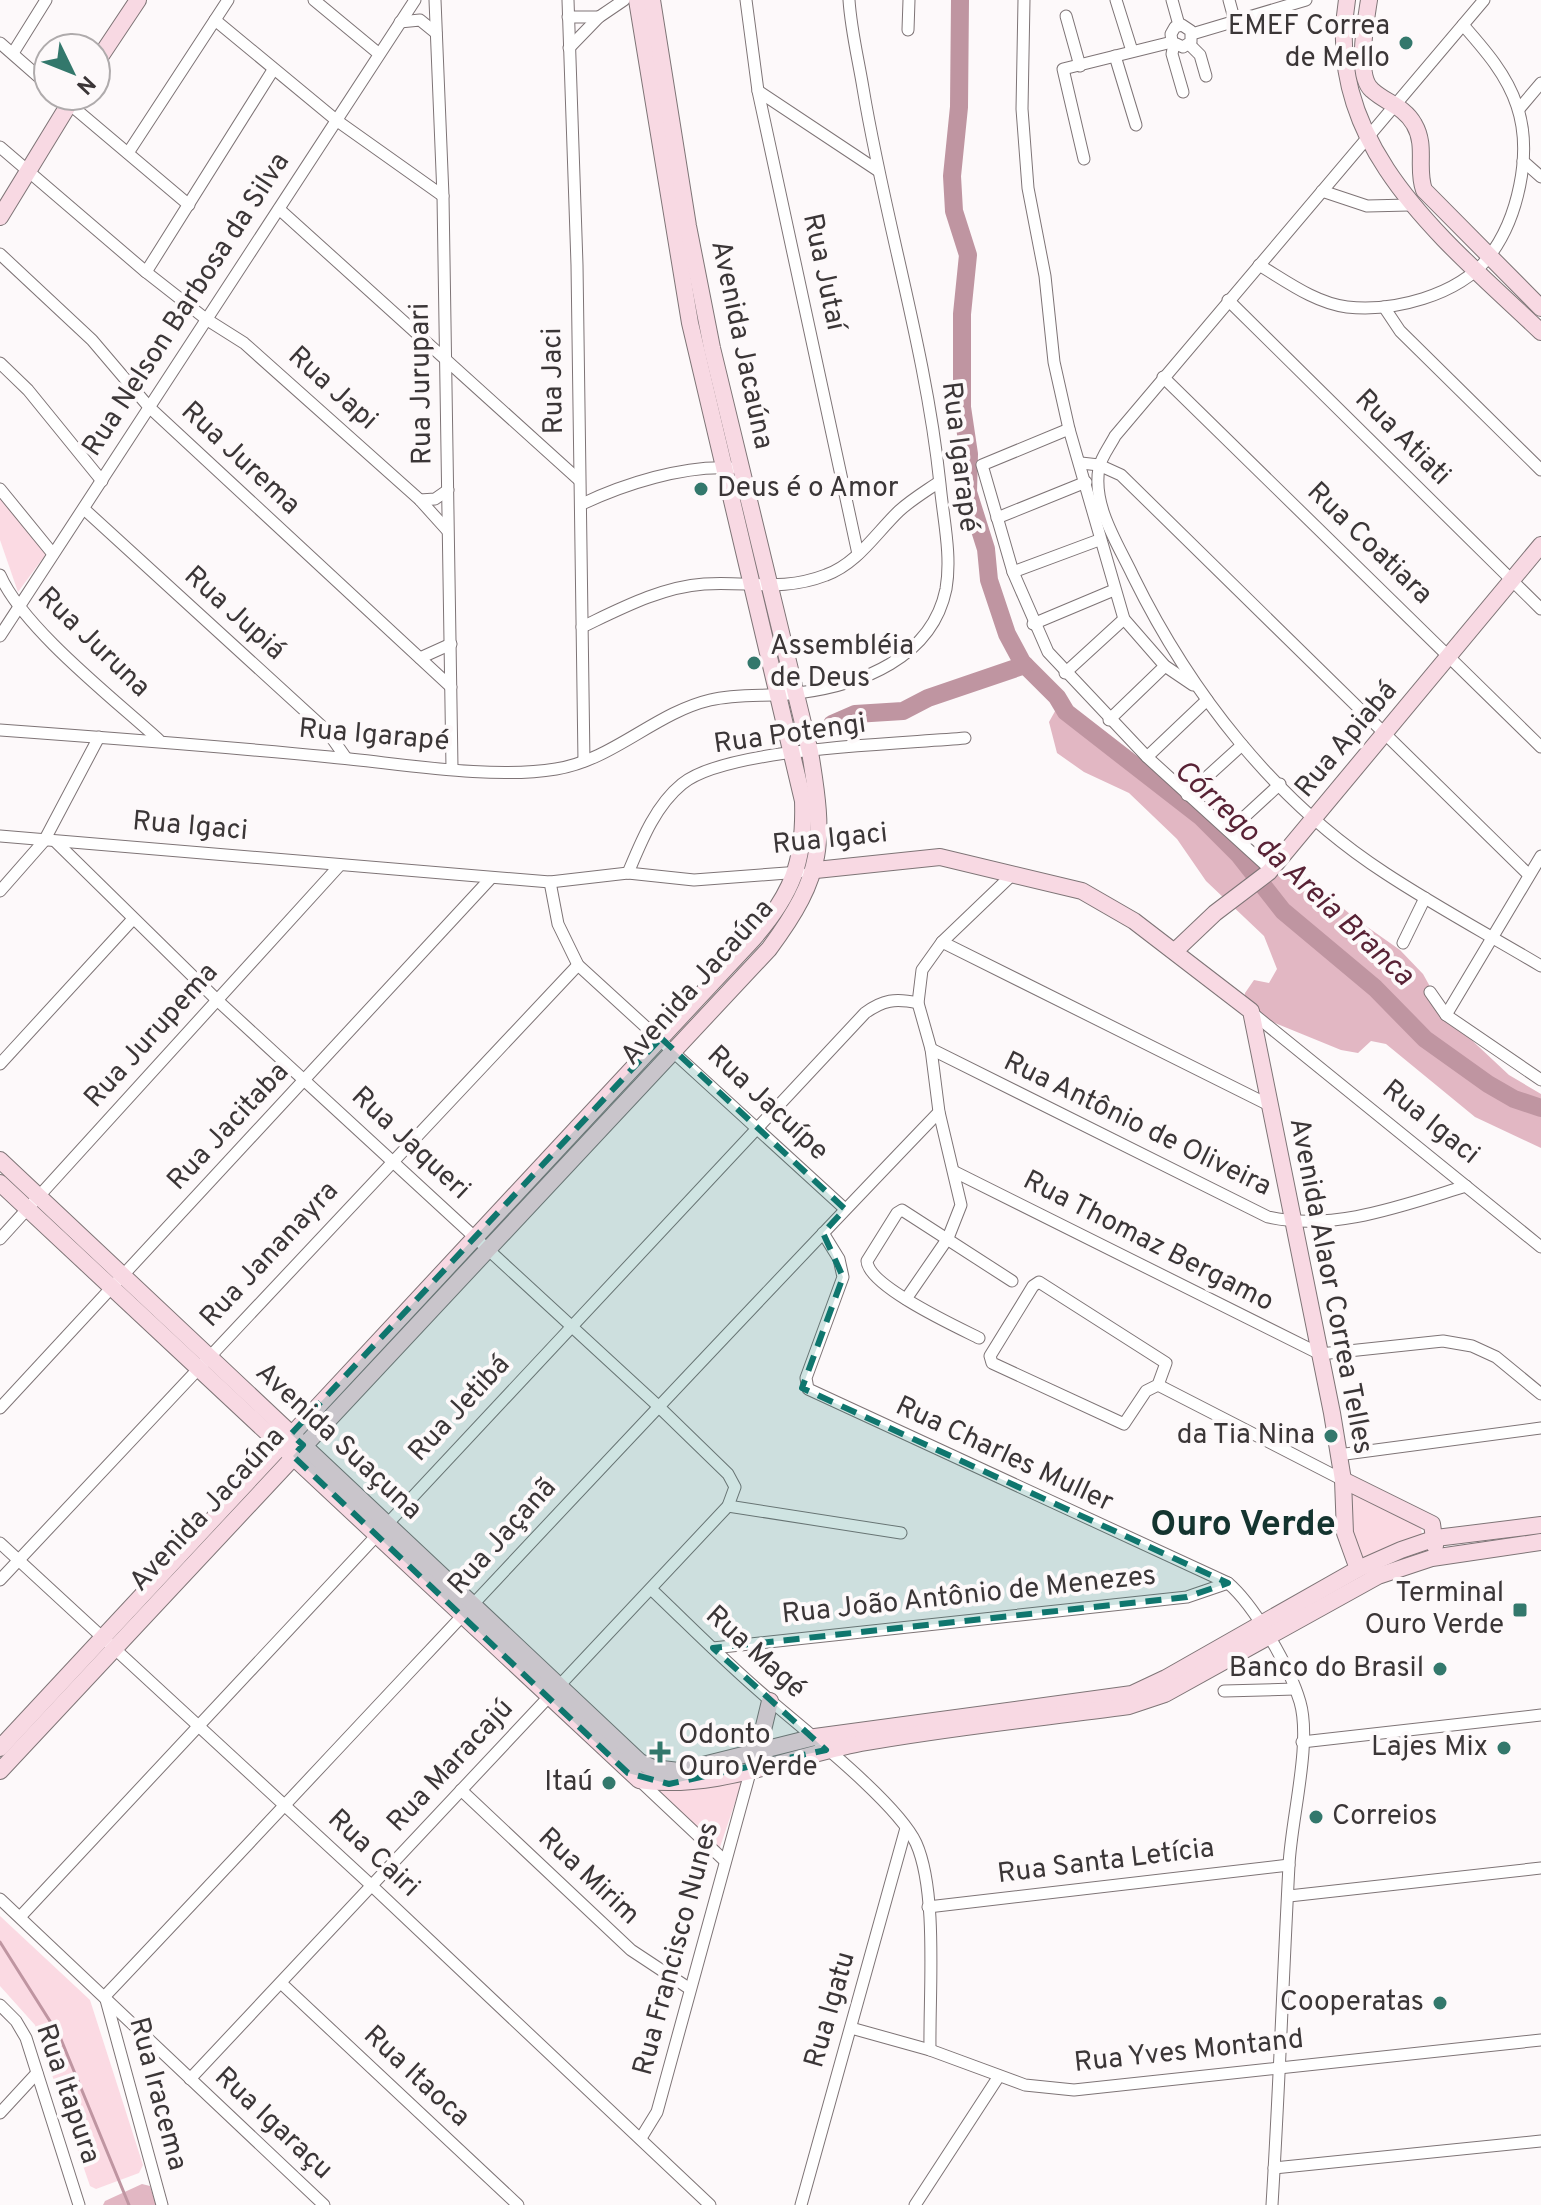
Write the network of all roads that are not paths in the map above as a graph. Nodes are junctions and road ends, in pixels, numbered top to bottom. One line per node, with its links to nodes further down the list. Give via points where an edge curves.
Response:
1 (46, 0): 41 (street)
2 (138, 0): 33 (street)
3 (228, 0): 26 (street)
4 (415, 0): 27 (street, Rua Nelson Barbosa da Silva)
5 (435, 0): 32 (street, Rua Jurupari)
6 (568, 0): 24 (street, Rua Jaci)
7 (624, 0): 25 (street)
8 (637, 0): 88 (street, Avenida Jacaúna, via 690,323)
9 (652, 0): 89 (street, Avenida Jacaúna, via 688,226)
10 (746, 0): 49 (street, Rua Jutaí)
11 (849, 0): 63 (street, Rua Igarapé)
12 (909, 0): 31 (street)
13 (1024, 0): 85 (street, via 1022,109 1028,188)
14 (1116, 0): 39 (street)
15 (1172, 0): 29 (street)
16 (1229, 0): 28 (street)
17 (1306, 0): 22 (street)
18 (1347, 0): 40 (street)
19 (1369, 0): 38 (street)
20 (1484, 0): 30 (street)
21 (317, 1): 42 (street)
22 (1287, 3): 28 (street)
23 (1066, 16): 44 (street)
24 (568, 17): 25 (street); 37 (street, Rua Jaci)
25 (599, 17): 37 (street)
26 (215, 20): 46 (street); 59 (street)
27 (400, 22): 32 (street, via 420,20); 42 (street, Rua Nelson Barbosa da Silva)
28 (1235, 22): 34 (street)
29 (1179, 25): 34 (street, via 1186,26); 36 (street, via 1171,34)
30 (1463, 25): 51 (street); 52 (street, via 1500,70)
31 (908, 30)
32 (436, 33): 66 (street, Rua Jurupari)
33 (112, 39)
34 (1191, 39): 36 (street, via 1183,47); 47 (street)
35 (0, 43): 41 (street)
36 (1173, 43): 39 (street); 50 (street)
37 (569, 48): 91 (street, Rua Jaci)
38 (1363, 49): 40 (street); 51 (street, via 1368,86)
39 (1132, 51): 43 (street)
40 (1344, 51): 57 (street)
41 (13, 53): 45 (street)
42 (378, 53): 55 (street, Rua Nelson Barbosa da Silva)
43 (1115, 56): 44 (street); 56 (street)
44 (1080, 66): 60 (street, via 1063,69)
45 (32, 70)
46 (273, 70): 55 (street); 67 (street)
47 (1206, 76)
48 (1541, 83): 52 (street)
49 (758, 91): 63 (street); 105 (street, Rua Jutaí)
50 (1183, 92)
51 (1395, 103): 57 (street); 72 (street, via 1420,136 1424,190)
52 (1519, 109): 61 (street)
53 (60, 112): 62 (street)
54 (82, 112): 59 (street)
55 (336, 120): 66 (street); 69 (street, Rua Nelson Barbosa da Silva)
56 (1136, 125)
57 (1368, 137): 65 (street); 68 (street)
58 (0, 147): 62 (street, Rua Japi)
59 (128, 153): 67 (street)
60 (1084, 159)
61 (1523, 161): 64 (street); 72 (street, via 1515,201)
62 (27, 170): 70 (street); 75 (street, Rua Japi)
63 (877, 170): 93 (street, Rua Igarapé, via 934,423)
64 (1541, 177)
65 (1322, 191): 68 (street, via 1367,206); 73 (street)
66 (443, 196): 81 (street, Rua Jurupari)
67 (189, 205): 75 (street)
68 (1409, 205): 74 (street)
69 (279, 209): 79 (street, Rua Nelson Barbosa da Silva); 81 (street)
70 (0, 217)
71 (0, 254): 84 (street, Rua Jurema, via 92,340)
72 (1489, 257): 74 (street); 78 (street)
73 (1259, 265): 76 (street); 77 (street, via 1332,303)
74 (1476, 270): 77 (street, via 1434,293); 80 (street)
75 (146, 272): 79 (street, Rua Japi)
76 (1228, 300): 83 (street); 108 (street, Rua Atiati)
77 (1384, 307): 90 (street, via 1400,331)
78 (1541, 308)
79 (206, 319): 84 (street, Rua Nelson Barbosa da Silva); 97 (street, Rua Japi, via 244,343)
80 (1541, 332)
81 (446, 361): 91 (street); 96 (street, Rua Jurupari)
82 (0, 363): 92 (street)
83 (1163, 377): 87 (street, via 1115,436); 119 (street, Rua Coatiara)
84 (149, 407): 92 (street, Rua Nelson Barbosa da Silva); 120 (street, Rua Jurema)
85 (1069, 429): 86 (street); 100 (street, via 982,465)
86 (1081, 463): 87 (street); 94 (street)
87 (1099, 465): 123 (street, via 1099,497 1109,526); 129 (street, via 1121,475)
88 (723, 467): 89 (street); 98 (street, via 625,487); 109 (street, Avenida Jacaúna)
89 (742, 469): 110 (street, Avenida Jacaúna)
90 (1541, 470)
91 (579, 480): 98 (street, Rua Jaci)
92 (102, 481): 99 (street, Rua Nelson Barbosa da Silva)
93 (939, 482): 105 (street, via 901,509); 125 (street, Rua Igarapé, via 947,575 941,607 928,631 912,649 867,677)
94 (1086, 482): 100 (street); 102 (street)
95 (0, 489): 104 (street)
96 (448, 490): 97 (street, via 435,499); 101 (street, Rua Jurupari)
97 (420, 500): 101 (street, Rua Japi)
98 (582, 504): 116 (street, Rua Jaci)
99 (84, 509): 104 (street, Rua Nelson Barbosa da Silva); 137 (street, Rua Jupiá, via 327,731)
100 (997, 518): 106 (street)
101 (447, 530): 118 (street, Rua Jurupari)
102 (1099, 540): 106 (street); 111 (street)
103 (1541, 545): 108 (street, Rua Apiabá)
104 (53, 554): 112 (street, Rua Nelson Barbosa da Silva)
105 (858, 554): 110 (street, via 827,575)
106 (1013, 572): 115 (street)
107 (0, 575): 112 (street, Rua Juruna)
108 (1511, 580): 113 (street, Rua Atiati); 119 (street, Rua Apiabá)
109 (751, 585): 110 (street); 116 (street, via 685,586); 125 (street, Avenida Jacaúna)
110 (770, 588): 125 (street, Avenida Jacaúna)
111 (1114, 590): 114 (street); 115 (street)
112 (19, 607): 117 (street, Rua Nelson Barbosa da Silva); 132 (street, Rua Juruna)
113 (1541, 609)
114 (1124, 619): 121 (street); 122 (street)
115 (1033, 624): 122 (street)
116 (582, 627): 138 (street, Rua Jaci)
117 (0, 636)
118 (451, 644): 120 (street); 124 (street, Rua Jurupari)
119 (1450, 656): 129 (street, Rua Apiabá); 134 (street, Rua Coatiara)
120 (420, 658): 124 (street, Rua Jurema)
121 (1165, 666): 123 (street); 127 (street)
122 (1065, 673): 127 (street)
123 (1195, 686): 126 (street)
124 (451, 687): 139 (street, Rua Jurupari)
125 (787, 694): 135 (street, Avenida Jacaúna); 138 (street, Rua Igarapé, via 707,700)
126 (1207, 700): 133 (street); 136 (street)
127 (1109, 720): 136 (street)
128 (0, 730): 130 (street, Rua Igarapé)
129 (1388, 733): 142 (street, Rua Apiabá); 153 (street)
130 (99, 737): 132 (street, Rua Igarapé); 145 (street)
131 (965, 738): 135 (street, Rua Potengi)
132 (159, 740): 137 (street, Rua Igarapé)
133 (1242, 745): 140 (street); 141 (street)
134 (1541, 747)
135 (802, 752): 148 (street, Avenida Jacaúna, via 817,796); 150 (street, Rua Potengi, via 719,766 683,783 655,816); 151 (street, Avenida Jacaúna, via 804,831)
136 (1147, 757): 141 (street)
137 (346, 758): 139 (street, Rua Igarapé)
138 (584, 761): 139 (street, Rua Igarapé, via 538,772)
139 (452, 768)
140 (1280, 784): 142 (street); 143 (street)
141 (1187, 795): 143 (street)
142 (1315, 819): 149 (street, Rua Apiabá); 157 (street)
143 (1229, 831): 149 (street)
144 (0, 836): 145 (street, Rua Igaci)
145 (50, 842): 147 (street, Rua Igaci); 156 (street); 158 (street, Rua Jaqueri)
146 (1541, 856): 153 (street)
147 (340, 865): 154 (street, Rua Igaci); 166 (street, Rua Jurupema)
148 (816, 870): 151 (street, Rua Igaci); 152 (street, Rua Igaci, via 940,857); 170 (street, Avenida Jacaúna, via 798,910 769,949)
149 (1270, 871): 162 (street, Rua Apiabá)
150 (628, 873): 151 (street, Rua Igaci, via 694,880); 155 (street, Rua Igaci)
151 (796, 873): 170 (street, Avenida Jacaúna, via 776,912)
152 (1013, 874): 160 (street); 162 (street, Rua Igaci, via 1107,902)
153 (1529, 875): 159 (street)
154 (491, 878): 155 (street, Rua Igaci); 174 (street, Rua Jacitaba)
155 (550, 882): 163 (street, Rua Jacuípe, via 558,924)
156 (0, 891)
157 (1425, 898): 159 (street); 161 (street)
158 (133, 919): 166 (street, Rua Jaqueri); 172 (street)
159 (1492, 937): 164 (street); 169 (street)
160 (942, 942): 167 (street, via 922,970); 175 (street)
161 (1403, 943)
162 (1175, 951): 168 (street, Rua Igaci)
163 (578, 965): 170 (street, Rua Jacuípe); 179 (street, Rua Jananayra)
164 (1541, 966)
165 (1430, 992): 169 (street)
166 (217, 1000): 174 (street, Rua Jaqueri); 183 (street, Rua Jurupema)
167 (918, 1003): 171 (street); 177 (street, Rua Jetibá, via 880,1002 865,1013)
168 (1251, 1011): 175 (street, Avenida Alaor Correa Telles); 182 (street, Rua Igaci)
169 (1446, 1015): 173 (street)
170 (667, 1044): 177 (street, Rua Jacuípe); 187 (street, Avenida Jacaúna); 191 (street, Avenida Jacaúna)
171 (931, 1049): 176 (street); 185 (street, Rua Antônio de Oliveira, via 1245,1208)
172 (0, 1064)
173 (1539, 1076)
174 (306, 1080): 179 (street, Rua Jaqueri); 192 (street, Rua Jacitaba)
175 (1267, 1104): 185 (street, Avenida Alaor Correa Telles)
176 (939, 1112): 180 (street); 184 (street, Rua Jaçanã)
177 (756, 1126): 184 (street, Rua Jacuípe); 196 (street, Rua Jetibá)
178 (0, 1160): 183 (street, Avenida Suaçuna)
179 (393, 1161): 187 (street, Rua Jaqueri); 199 (street, Rua Jananayra)
180 (955, 1172): 188 (street, via 960,1214); 198 (street, Rua Thomaz Bergamo)
181 (0, 1183): 183 (street, Avenida Suaçuna)
182 (1466, 1186): 185 (street, Rua Antônio de Oliveira, via 1386,1209); 190 (street, Rua Igaci)
183 (34, 1203): 189 (street, Rua Jurupema); 192 (street, Avenida Suaçuna); 194 (street, Avenida Suaçuna)
184 (845, 1209): 186 (street, Rua Jaçanã)
185 (1295, 1224): 198 (street, Avenida Alaor Correa Telles)
186 (823, 1233): 202 (street, Rua Jaçanã); 221 (street, Rua Charles Muller, via 843,1277 806,1378 812,1392)
187 (475, 1237): 191 (street, Rua Jaqueri); 205 (street, Avenida Jacaúna)
188 (948, 1238): 193 (street); 195 (street); 195 (street, via 906,1211 897,1213 867,1264)
189 (0, 1239)
190 (1541, 1247)
191 (488, 1249): 196 (street, Rua Jaqueri); 205 (street, Avenida Jacaúna)
192 (123, 1275): 194 (street, Rua Jacitaba); 199 (street, Avenida Suaçuna)
193 (1012, 1281)
194 (111, 1289): 199 (street, Avenida Suaçuna); 203 (street, Rua Jacitaba)
195 (906, 1299): 197 (street)
196 (570, 1326): 202 (street, Rua Jaqueri); 210 (street, Rua Jetibá)
197 (979, 1338)
198 (1320, 1354): 201 (street, via 1443,1341 1472,1346 1496,1357); 206 (street, Avenida Alaor Correa Telles)
199 (202, 1362): 205 (street, Avenida Suaçuna); 217 (street, Rua Jananayra)
200 (1158, 1385): 200 (street, via 1146,1391 1122,1424 995,1366 990,1356 1039,1282 1164,1361); 207 (street)
201 (1541, 1394)
202 (657, 1405): 208 (street, Rua Jaqueri); 223 (street, Rua Jaçanã)
203 (0, 1408)
204 (1541, 1428): 206 (street)
205 (292, 1445): 210 (street, Avenida Suaçuna); 225 (street, Avenida Jacaúna)
206 (1338, 1455): 207 (street, Avenida Alaor Correa Telles)
207 (1343, 1480): 213 (street, via 1425,1520 1434,1526); 218 (street, Avenida Alaor Correa Telles, via 1345,1533)
208 (734, 1481): 209 (street, Rua Maracajú)
209 (728, 1506): 211 (street); 222 (street, Rua Maracajú)
210 (381, 1528): 223 (street, Avenida Suaçuna); 232 (street, Rua Jetibá)
211 (901, 1533)
212 (1540, 1536): 214 (street)
213 (1436, 1538): 214 (street); 216 (street); 218 (street)
214 (1515, 1539): 216 (street)
215 (0, 1543): 217 (street, Rua Cairi)
216 (1432, 1558): 219 (street)
217 (19, 1560): 220 (street, Rua Jananayra); 225 (street, Rua Cairi)
218 (1358, 1569): 219 (street); 224 (street)
219 (1378, 1576): 224 (street)
220 (0, 1580)
221 (1228, 1583): 224 (street, Rua Charles Muller); 226 (street, Rua João Antônio de Menezes, via 1187,1597)
222 (651, 1589): 226 (street, Rua Magé); 229 (street, Rua Maracajú)
223 (470, 1609): 229 (street, Avenida Suaçuna); 241 (street, Rua Jaçanã)
224 (1264, 1632): 227 (street, Rua Charles Muller); 234 (street, via 1165,1694 1129,1706)
225 (109, 1644): 232 (street, Rua Cairi); 235 (street, Avenida Jacaúna); 238 (street, Avenida Jacaúna)
226 (713, 1648): 230 (street, Rua Magé)
227 (1295, 1689): 228 (street); 233 (street, Rua Charles Muller, via 1302,1711)
228 (1224, 1691)
229 (554, 1692): 236 (street, Avenida Suaçuna, via 640,1762 679,1771); 239 (street, Avenida Suaçuna); 240 (street, Rua Maracajú)
230 (770, 1701): 234 (street, Rua Magé); 236 (street)
231 (1541, 1715): 233 (street)
232 (199, 1727): 241 (street, Rua Cairi); 250 (street, Rua Jetibá)
233 (1302, 1742): 244 (street, Rua Charles Muller)
234 (821, 1744): 236 (street); 237 (street); 242 (street, Rua Magé)
235 (0, 1748)
236 (758, 1751)
237 (751, 1769): 239 (street, via 669,1784); 243 (street, Rua Francisco Nunes)
238 (0, 1771)
239 (639, 1780): 243 (street)
240 (461, 1790): 246 (street, Rua Maracajú); 252 (street, Rua Mirim, via 631,1950)
241 (285, 1806): 246 (street, Rua Cairi); 253 (street, Rua Jaçanã)
242 (906, 1828): 249 (street, Rua Magé, via 919,1855); 255 (street, Rua Igatu)
243 (725, 1861): 252 (street, Rua Francisco Nunes)
244 (1289, 1865): 247 (street, Rua Charles Muller); 249 (street, Rua Santa Letícia)
245 (1541, 1868): 247 (street)
246 (371, 1885): 251 (street, Rua Maracajú); 263 (street, Rua Cairi)
247 (1289, 1896): 258 (street, Rua Charles Muller)
248 (0, 1899): 250 (street, Rua Iracema)
249 (928, 1907): 257 (street, Rua Magé)
250 (20, 1917): 253 (street, Rua Iracema)
251 (281, 1983): 261 (street, Rua Maracajú); 269 (street, Rua Itaoca)
252 (690, 1989): 263 (street, Rua Francisco Nunes, via 657,2112)
253 (105, 1996): 261 (street, Rua Iracema); 267 (street, Rua Iracema)
254 (0, 2005): 259 (street, Rua Itapura, via 26,2038)
255 (851, 2028): 257 (street, Rua Yves Montand); 271 (street, Rua Igatu)
256 (1541, 2040): 258 (street, Rua Yves Montand)
257 (930, 2050): 260 (street, Rua Yves Montand)
258 (1279, 2066): 260 (street, Rua Yves Montand, via 1074,2090 1046,2089); 265 (street, Rua Charles Muller)
259 (37, 2073): 262 (street); 266 (street, Rua Itapura)
260 (999, 2076): 272 (street)
261 (190, 2079): 268 (street, Rua Igaraçu)
262 (0, 2113)
263 (641, 2138): 270 (street, Rua Cairi)
264 (1541, 2141): 265 (street)
265 (1274, 2168): 273 (street, Rua Charles Muller)
266 (78, 2204)
267 (162, 2205)
268 (324, 2205)
269 (518, 2205)
270 (710, 2205)
271 (801, 2205)
272 (915, 2205)
273 (1272, 2205)

